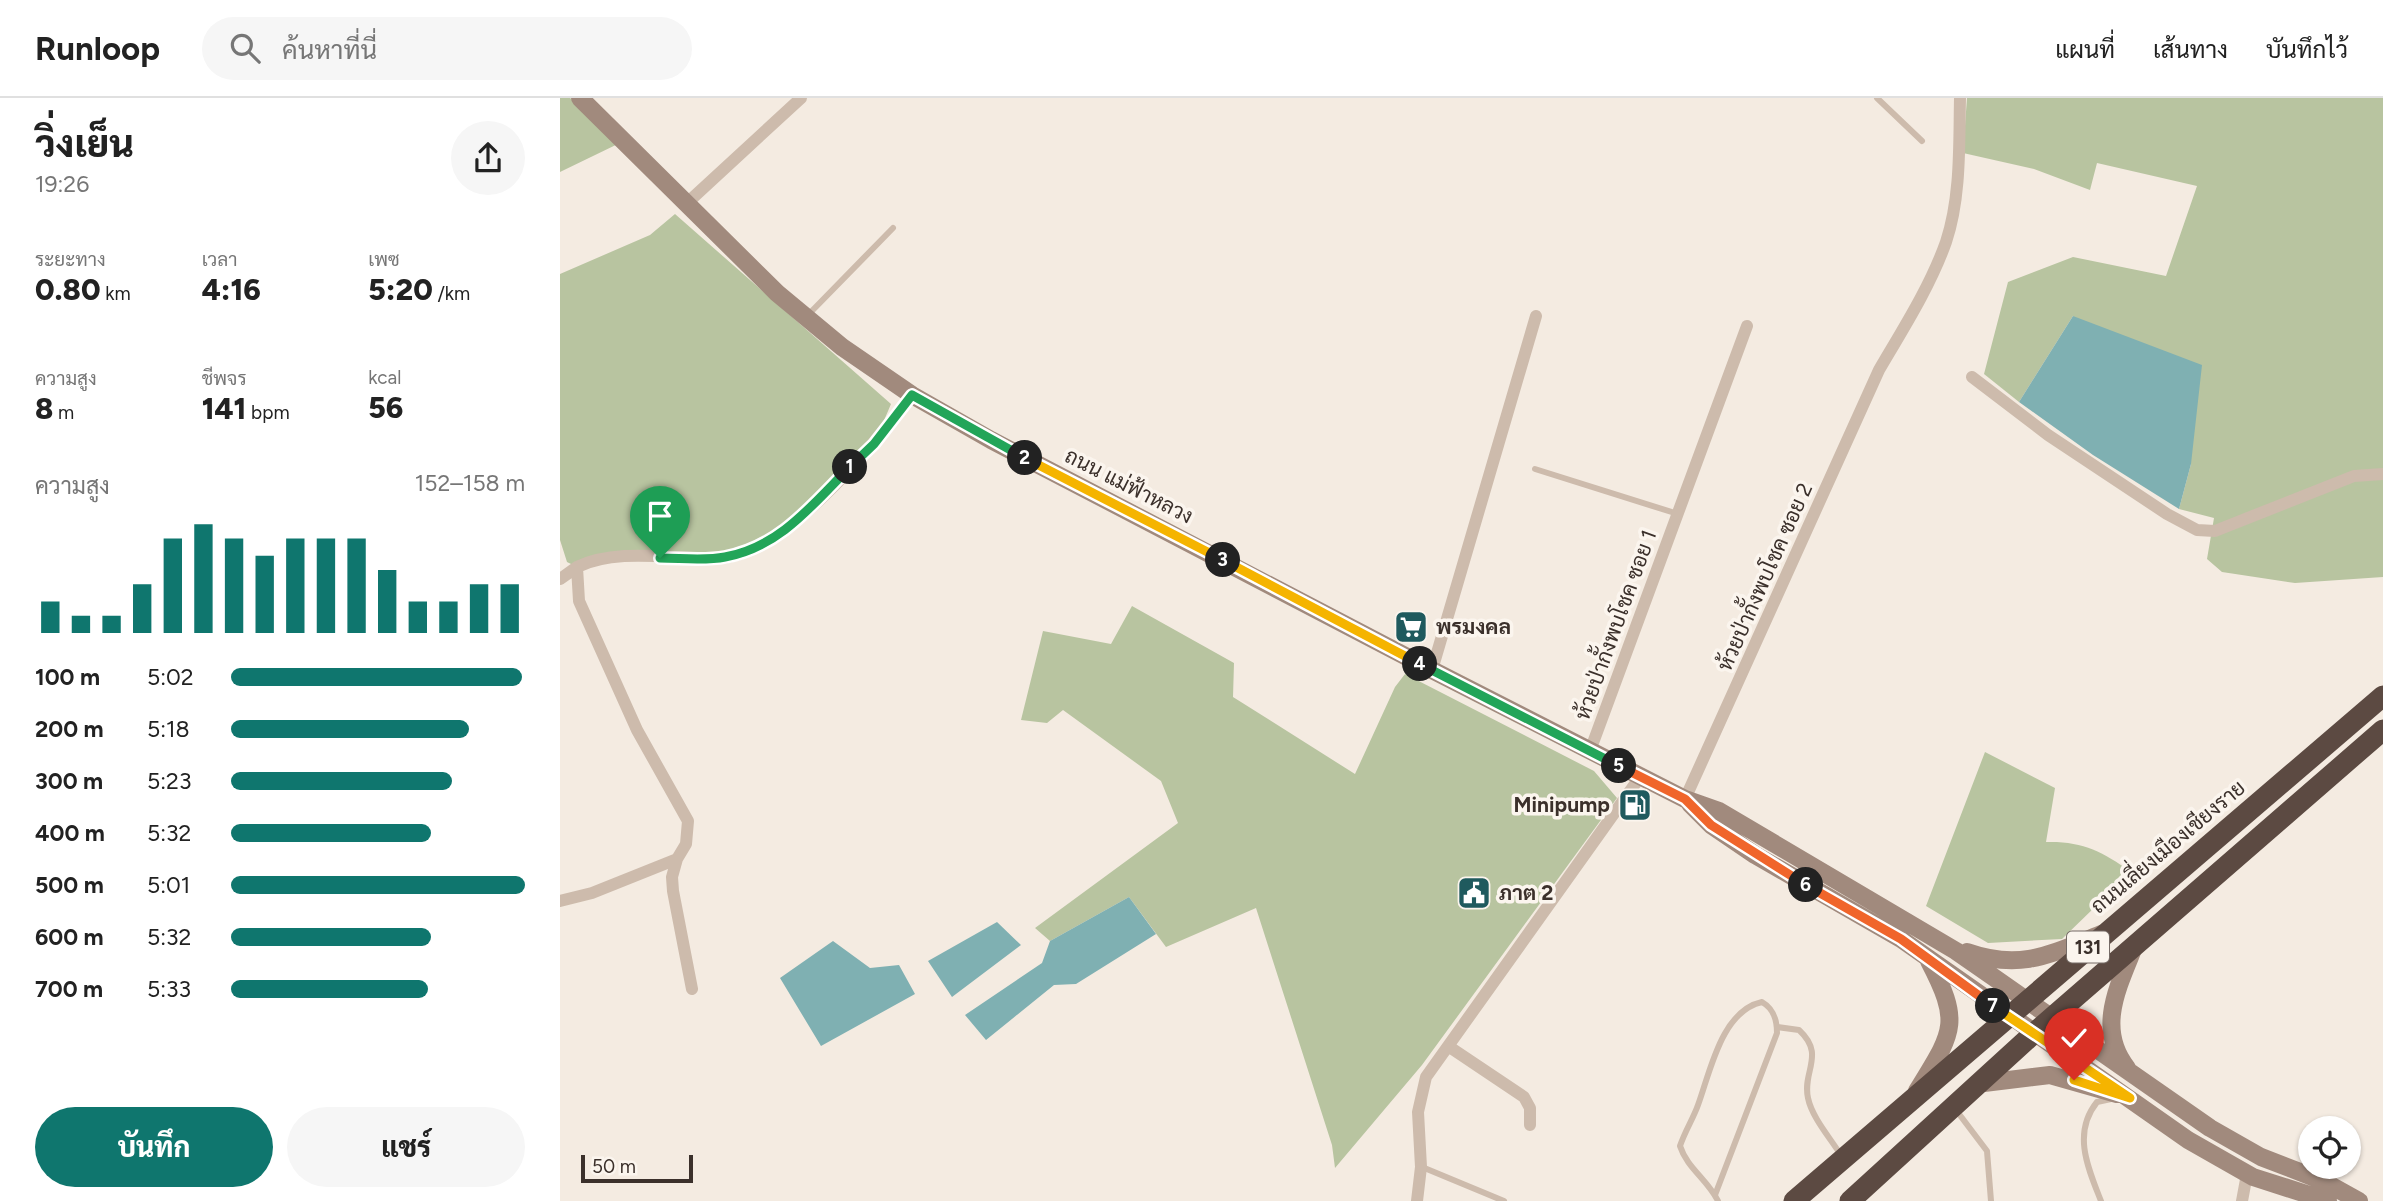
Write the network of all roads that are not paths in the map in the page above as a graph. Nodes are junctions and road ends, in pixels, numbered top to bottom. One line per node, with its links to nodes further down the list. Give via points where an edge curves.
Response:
1 (580, 98): 6 (street, ถนน แม่ฟ้าหลวง)
2 (801, 98): 6 (street)
3 (1877, 98): 5 (lane)
4 (1960, 98): 23 (street, ห้วยป่ากั้งพบโชค ซอย 2, via 1957,181 1946,241 1879,370)
5 (1922, 141)
6 (686, 204): 9 (street, ถนน แม่ฟ้าหลวง)
7 (893, 228): 9 (lane)
8 (1536, 316): 18 (street)
9 (805, 317): 12 (street, ถนน แม่ฟ้าหลวง)
10 (1747, 326): 15 (street, ห้วยป่ากั้งพบโชค ซอย 1)
11 (1972, 377): 14 (street, via 2048,435 2197,530 2215,531 2354,476)
12 (912, 395): 16 (street, via 874,444 784,532 755,549 723,558 597,558); 18 (street, ถนน แม่ฟ้าหลวง)
13 (1535, 469): 15 (lane, ห้วยป่ากั้งพบโชค ซอย 1)
14 (2383, 474)
15 (1678, 514): 21 (street, ห้วยป่ากั้งพบโชค ซอย 1)
16 (577, 567): 17 (street); 24 (street, via 579,601 637,730 688,821 686,844)
17 (560, 579)
18 (1432, 670): 21 (street, ถนน แม่ฟ้าหลวง)
19 (2383, 696): 26 (highway, ถนนเลี่ยงเมืองเชียงราย / 131)
20 (2383, 730): 28 (highway, 131)
21 (1590, 751): 22 (street, ถนน แม่ฟ้าหลวง)
22 (1640, 777): 23 (street, ถนน แม่ฟ้าหลวง); 36 (street)
23 (1685, 799): 27 (street, via 1719,811); 29 (street, via 1711,825 1755,855)
24 (677, 859): 25 (street); 30 (street, via 673,891)
25 (560, 901)
26 (2105, 933): 27 (street, via 2036,960 2009,962); 31 (highway, ถนนเลี่ยงเมืองเชียงราย / 131)
27 (1941, 942): 31 (street)
28 (2136, 944): 33 (highway, 131); 37 (street, via 2113,1000 2110,1028 2117,1055)
29 (1927, 957): 32 (street); 40 (street, via 1951,1014 1947,1037)
30 (692, 989)
31 (2026, 1001): 32 (highway, ถนนเลี่ยงเมืองเชียงราย / 131); 33 (street)
32 (2009, 1017): 35 (street); 40 (highway, ถนนเลี่ยงเมืองเชียงราย / 131)
33 (2051, 1019): 35 (highway, 131); 37 (street)
34 (1777, 1027): 43 (lane, via 1799,1030 1811,1046 1814,1055 1808,1098); 46 (lane); 46 (lane, via 1762,1002 1746,1009 1734,1023 1719,1044 1683,1137 1684,1158)
35 (2033, 1034): 38 (highway, 131); 39 (street)
36 (1448, 1046): 42 (street, via 1524,1097 1530,1108); 44 (street, via 1426,1077 1418,1112)
37 (2137, 1079): 55 (street, via 2251,1151)
38 (1984, 1083): 39 (street, via 2050,1075); 41 (highway, 131)
39 (2130, 1098): 45 (street, via 2188,1140); 52 (lane, via 2097,1102 2084,1125 2084,1153)
40 (1909, 1103): 43 (highway, ถนนเลี่ยงเมืองเชียงราย / 131)
41 (1954, 1108): 50 (highway, 131); 51 (lane, via 1987,1151)
42 (1530, 1125)
43 (1843, 1158): 49 (highway, ถนนเลี่ยงเมืองเชียงราย / 131)
44 (1421, 1167): 47 (street); 48 (lane)
45 (2248, 1174): 53 (street); 54 (street)
46 (1716, 1198)
47 (1417, 1201)
48 (1504, 1201)
49 (1794, 1201)
50 (1850, 1201)
51 (1992, 1201)
52 (2101, 1201)
53 (2242, 1201)
54 (2328, 1201)
55 (2360, 1201)

